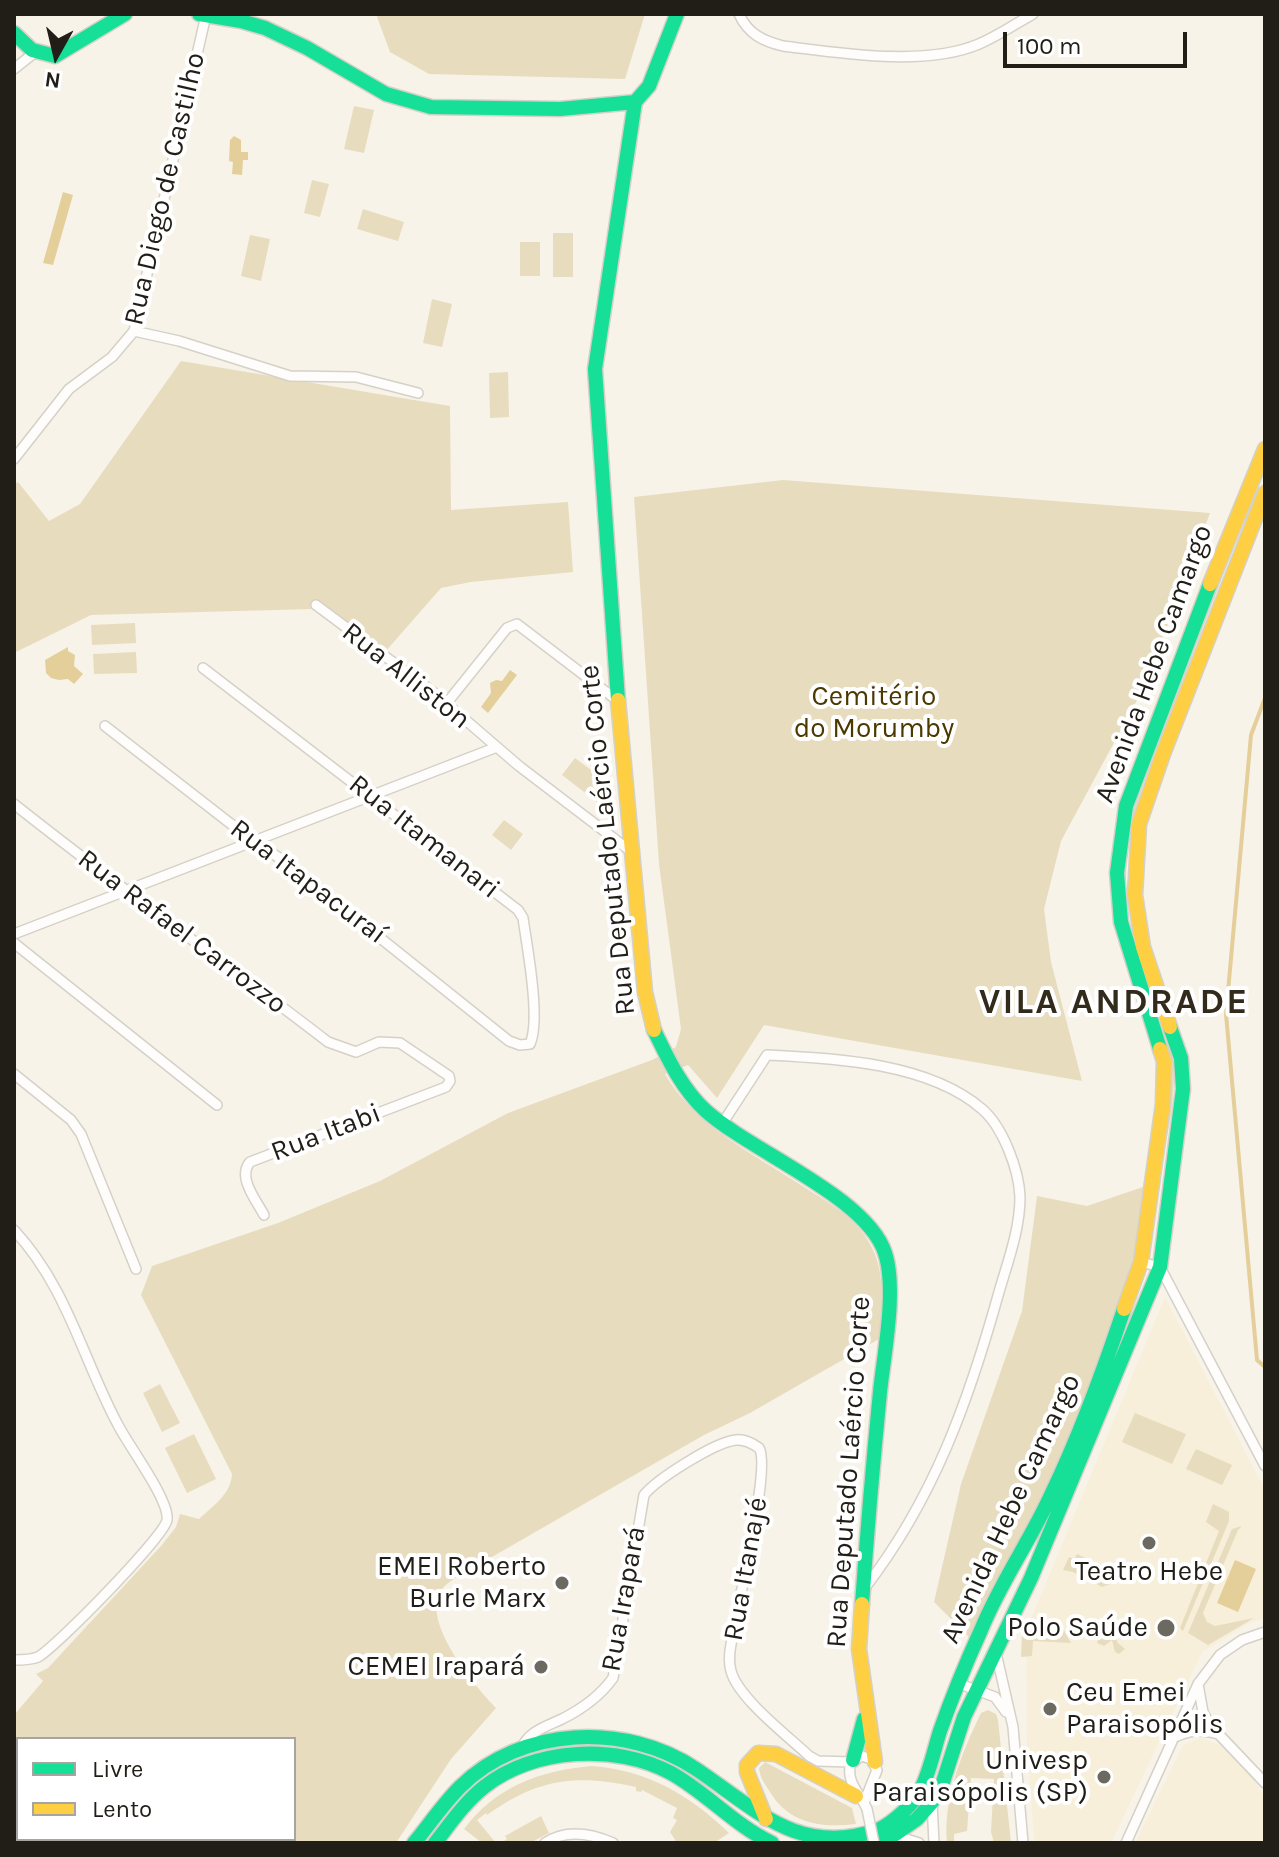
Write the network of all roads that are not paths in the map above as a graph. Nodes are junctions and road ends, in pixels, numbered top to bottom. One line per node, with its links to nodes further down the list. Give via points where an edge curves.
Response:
1 (125, 14): 8 (main road, via 68,51 43,57)
2 (199, 14): 6 (main road)
3 (677, 14): 10 (main road, Rua Deputado Laércio Corte, via 649,86)
4 (739, 14): 5 (street, via 753,34 783,46 907,57 978,44)
5 (1033, 14)
6 (206, 15): 10 (main road, via 264,28 409,104 574,108); 11 (street, Rua Diego de Castilho)
7 (14, 33): 8 (main road)
8 (34, 53): 9 (street)
9 (14, 69)
10 (635, 102): 18 (main road, Rua Deputado Laércio Corte, via 595,369)
11 (134, 331): 12 (street, via 290,376 356,377); 14 (street, Rua Diego de Castilho, via 112,357 69,389)
12 (418, 393)
13 (1265, 449): 36 (main road, Avenida Hebe Camargo, via 1126,806 1117,873 1121,922 1164,1061)
14 (14, 459)
15 (1265, 493): 37 (main road, Avenida Hebe Camargo, via 1139,824 1135,895 1143,947 1181,1058 1183,1089)
16 (316, 605): 19 (street, Rua Alliston)
17 (203, 668): 22 (street, Rua Itamanari)
18 (618, 701): 19 (street, via 517,624 507,628); 25 (main road, Rua Deputado Laércio Corte)
19 (446, 704): 21 (street, Rua Alliston)
20 (105, 726): 24 (street, Rua Itapacuraí)
21 (497, 747): 22 (street); 25 (street, Rua Alliston)
22 (370, 795): 24 (street); 29 (street, Rua Itamanari, via 523,918 535,1029 530,1044)
23 (14, 804): 26 (street, Rua Rafael Carrozzo)
24 (254, 840): 26 (street); 29 (street, Rua Itapacuraí)
25 (633, 853): 33 (main road, Rua Deputado Laércio Corte, via 653,1028 677,1076)
26 (123, 890): 27 (street); 31 (street, Rua Rafael Carrozzo, via 328,1042 356,1052 393,1041)
27 (14, 934)
28 (14, 943): 32 (street)
29 (509, 1040)
30 (14, 1074): 38 (street, via 81,1134)
31 (449, 1076): 34 (street, Rua Itabi, via 446,1087 250,1162 244,1175)
32 (217, 1105)
33 (722, 1124): 41 (main road, Rua Deputado Laércio Corte, via 854,1209 885,1253 890,1296); 41 (street, via 767,1055 894,1068 940,1084 984,1110 1007,1146 1018,1182 1015,1237 959,1421 925,1498)
34 (264, 1215)
35 (14, 1230): 44 (street, via 61,1295 117,1423 164,1502 167,1519 160,1535 58,1641 36,1658)
36 (1141, 1262): 37 (street); 45 (main road, Avenida Hebe Camargo, via 1064,1467 982,1626)
37 (1160, 1267): 40 (street); 43 (main road, Avenida Hebe Camargo, via 1031,1578)
38 (136, 1269)
39 (719, 1445): 52 (street, Rua Irapará, via 644,1495 613,1678 587,1704 526,1738); 53 (street, Rua Itanajé, via 743,1440 759,1448 763,1460 731,1672 763,1714 809,1756)
40 (1265, 1466)
41 (864, 1589): 48 (main road, Rua Deputado Laércio Corte, via 859,1649)
42 (1265, 1632): 46 (street, via 1220,1655)
43 (995, 1650): 47 (main road, Avenida Hebe Camargo); 49 (street)
44 (14, 1660)
45 (960, 1684): 47 (street); 60 (main road, Avenida Hebe Camargo, via 921,1790 897,1818 880,1829 829,1842 785,1833)
46 (1198, 1684): 50 (street, via 1203,1712); 51 (street)
47 (977, 1692): 49 (street, via 995,1697); 58 (main road, Avenida Hebe Camargo)
48 (866, 1711): 53 (main road, Rua Deputado Laércio Corte); 54 (main road, Rua Deputado Laércio Corte)
49 (1013, 1727): 71 (street)
50 (1221, 1735): 51 (street, via 1202,1729); 57 (street)
51 (1173, 1738): 72 (street)
52 (521, 1749): 60 (main road, Avenida Hebe Camargo, via 571,1737 641,1743 677,1757); 64 (main road, Avenida Hebe Camargo, via 461,1786)
53 (852, 1761): 54 (street, via 862,1756); 55 (street)
54 (875, 1762): 56 (street)
55 (851, 1778): 56 (street, via 863,1784); 59 (street)
56 (873, 1780): 59 (street)
57 (1265, 1783)
58 (932, 1802): 61 (main road, Avenida Hebe Camargo); 70 (street)
59 (862, 1803): 60 (main road, via 776,1754 758,1753 747,1765 747,1777); 68 (street, bridge)
60 (766, 1819)
61 (894, 1835): 68 (main road, Avenida Hebe Camargo); 69 (street)
62 (755, 1838): 65 (main road, via 670,1772 636,1759 586,1752 536,1761 494,1780); 67 (main road)
63 (546, 1842): 66 (street, via 577,1834)
64 (414, 1843)
65 (435, 1843)
66 (613, 1843)
67 (772, 1843)
68 (874, 1843)
69 (919, 1843)
70 (934, 1843)
71 (1023, 1843)
72 (1126, 1843)

